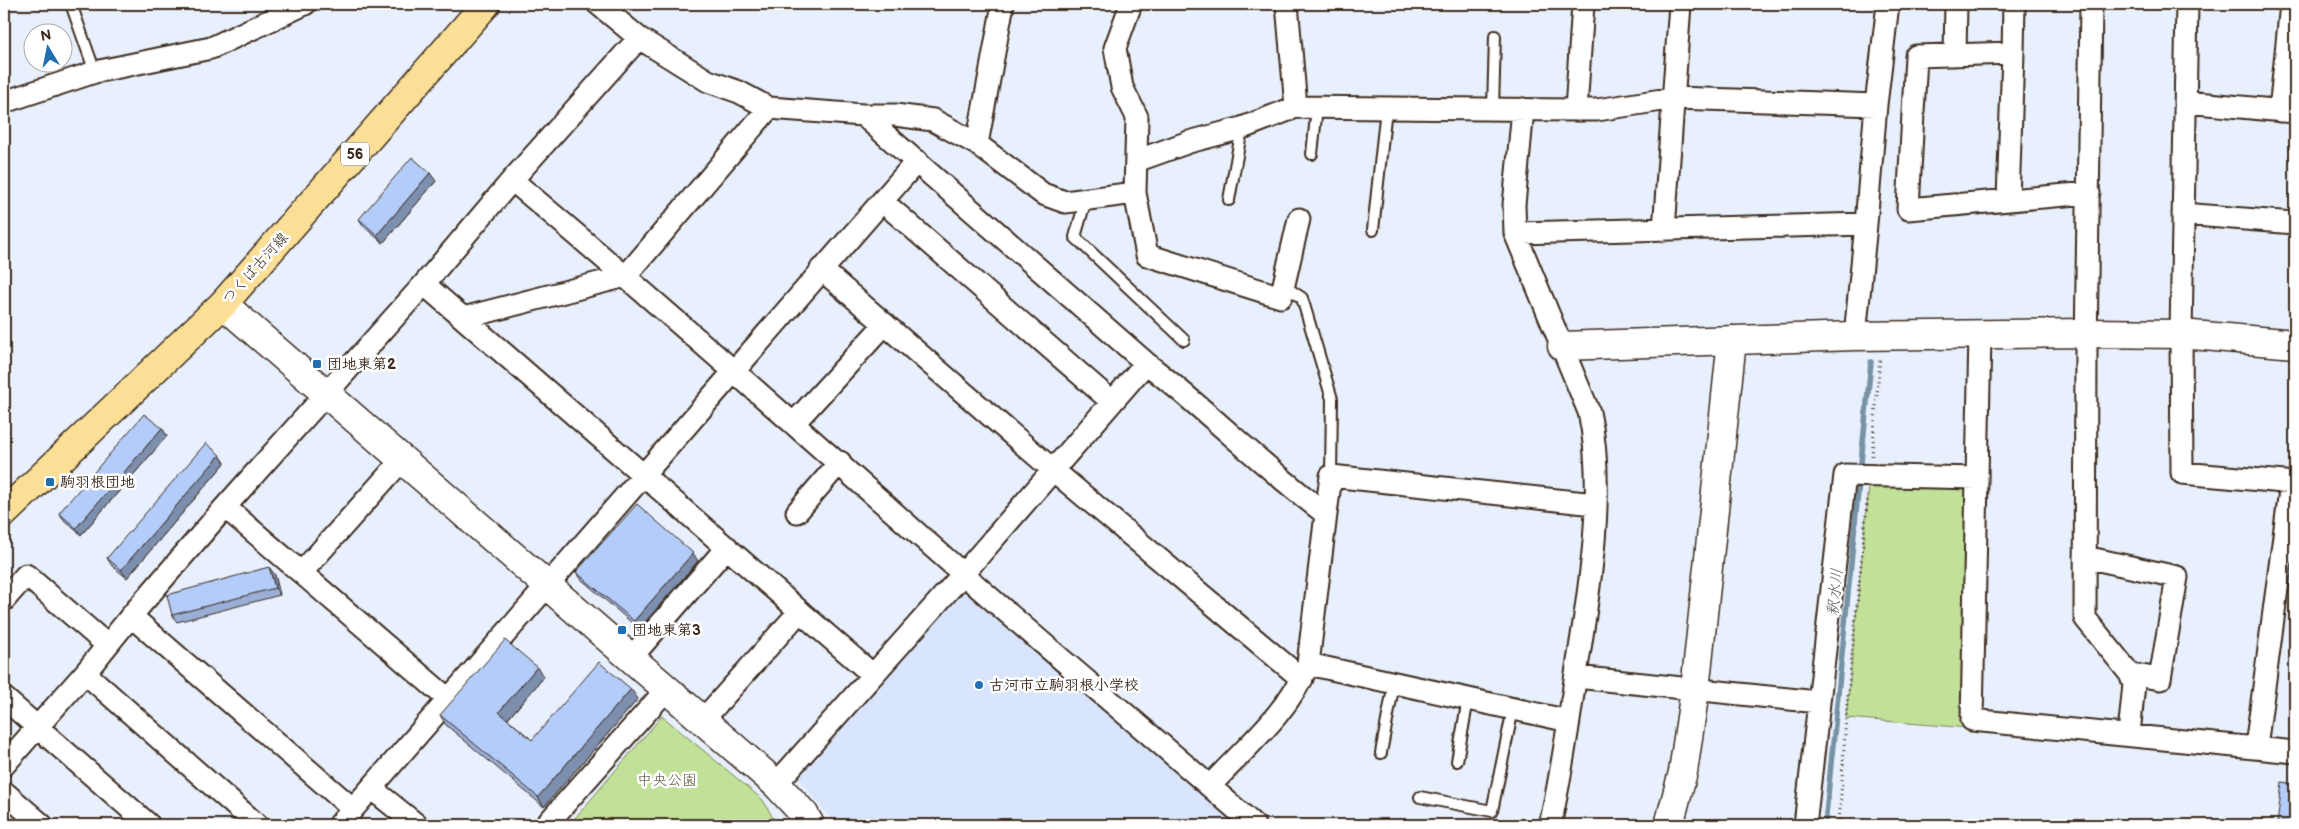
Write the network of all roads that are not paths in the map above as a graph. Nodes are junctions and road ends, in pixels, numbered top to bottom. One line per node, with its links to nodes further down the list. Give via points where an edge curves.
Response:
1 (71, 4): 20 (lane)
2 (305, 4): 20 (street, via 211,48)
3 (486, 4): 56 (main road, つくば古河線 / 56)
4 (599, 4): 17 (street)
5 (1003, 4): 34 (street)
6 (1131, 4): 37 (street, via 1115,48 1122,87 1137,117)
7 (1287, 4): 25 (street)
8 (1583, 4): 30 (street)
9 (1680, 4): 21 (street)
10 (1888, 4): 24 (street)
11 (1956, 4): 19 (street)
12 (2014, 4): 18 (street)
13 (2092, 4): 39 (street)
14 (2187, 4): 23 (street)
15 (2291, 4): 31 (street)
16 (1495, 36): 28 (lane)
17 (639, 38): 26 (street, via 708,81); 38 (street)
18 (2013, 53): 19 (street); 43 (street)
19 (1955, 55): 43 (street, via 1916,56 1908,209)
20 (96, 72): 22 (street)
21 (1675, 98): 24 (street); 30 (street, via 1597,110); 50 (street)
22 (4, 102)
23 (2186, 102): 31 (street); 45 (street)
24 (1876, 105): 48 (street)
25 (1307, 107): 27 (street); 33 (street); 35 (lane)
26 (769, 108): 32 (street); 53 (street)
27 (1386, 108): 28 (street); 49 (lane)
28 (1493, 109): 29 (street)
29 (1523, 109): 30 (street); 51 (street)
30 (1576, 110)
31 (2288, 111)
32 (863, 115): 34 (street, via 933,120); 36 (street)
33 (1242, 128): 37 (street); 42 (lane)
34 (977, 144): 41 (street, via 1043,194 1065,202)
35 (1312, 154)
36 (917, 161): 44 (street); 67 (street)
37 (1136, 161): 40 (street)
38 (512, 180): 53 (street); 54 (street)
39 (2089, 192): 43 (street); 59 (street)
40 (1135, 193): 41 (street); 55 (street, via 1147,254 1281,297)
41 (1086, 199): 63 (lane, via 1075,237)
42 (1229, 200)
43 (2008, 200)
44 (882, 201): 52 (street); 70 (street)
45 (2183, 214): 47 (street); 61 (street)
46 (1299, 219): 55 (street)
47 (2295, 223)
48 (1866, 224): 50 (street); 62 (street)
49 (1373, 230)
50 (1664, 230): 51 (street)
51 (1514, 233): 66 (street)
52 (821, 269): 58 (street); 68 (street)
53 (626, 276): 57 (street); 68 (street)
54 (424, 284): 57 (street); 69 (street)
55 (1284, 286): 76 (lane, via 1302,298 1332,399)
56 (223, 304): 69 (street); 82 (main road, つくば古河線 / 56)
57 (462, 318): 75 (street)
58 (885, 324): 71 (street); 74 (street)
59 (2086, 332): 60 (street); 61 (street); 85 (street)
60 (1980, 334): 62 (street); 77 (street)
61 (2181, 334): 65 (street); 78 (street, via 2182,473)
62 (1854, 336): 64 (street)
63 (1184, 340)
64 (1732, 340): 66 (street); 101 (street)
65 (2295, 344)
66 (1562, 346): 79 (street, via 1590,412 1595,437)
67 (1146, 362): 70 (street); 83 (street, via 1191,398 1289,487)
68 (733, 371): 71 (street); 75 (street)
69 (325, 393): 72 (street); 80 (street)
70 (1111, 401): 74 (street)
71 (794, 423): 73 (street)
72 (402, 460): 86 (street); 88 (street)
73 (840, 462): 81 (street); 87 (street)
74 (1053, 470): 87 (street); 94 (street)
75 (645, 476): 84 (street); 88 (street)
76 (1331, 476): 79 (street); 83 (street)
77 (1977, 478): 105 (street, via 1845,475); 110 (street, via 1972,720)
78 (2293, 483): 111 (street)
79 (1596, 504): 98 (street)
80 (225, 507): 86 (street); 91 (street)
81 (798, 512)
82 (4, 513)
83 (1326, 514): 94 (street)
84 (727, 547): 90 (street); 93 (street)
85 (2085, 557): 96 (street, via 2086,618); 96 (street, via 2177,578 2160,679)
86 (302, 572): 103 (street)
87 (963, 574): 97 (street); 117 (street)
88 (546, 586): 93 (street); 103 (street)
89 (4, 600): 92 (street, via 26,575)
90 (800, 611): 97 (street); 107 (street)
91 (131, 616): 92 (street); 121 (street)
92 (107, 645): 95 (street)
93 (630, 659): 100 (street)
94 (1305, 672): 99 (street); 117 (street, via 1288,702)
95 (85, 673): 109 (street); 124 (street)
96 (2130, 674): 110 (street, via 2134,684)
97 (872, 675): 116 (street)
98 (1576, 677): 101 (street); 108 (street)
99 (1394, 683): 104 (street); 113 (lane)
100 (666, 690): 107 (street); 127 (street)
101 (1695, 690): 105 (street); 131 (street, via 1683,772)
102 (4, 698): 109 (street)
103 (448, 699): 118 (street)
104 (1468, 699): 106 (street); 114 (lane)
105 (1818, 702): 132 (street)
106 (1513, 709): 108 (street); 120 (lane, via 1492,811)
107 (702, 721): 116 (street)
108 (1569, 721): 130 (street)
109 (36, 727): 115 (street); 123 (street)
110 (2130, 734): 111 (street)
111 (2256, 747): 112 (street)
112 (2295, 752)
113 (1381, 753)
114 (1457, 761)
115 (4, 765)
116 (776, 784): 128 (street)
117 (1210, 786): 129 (street)
118 (371, 788): 121 (street); 126 (street)
119 (4, 792): 122 (street)
120 (1420, 797)
121 (353, 809): 125 (street)
122 (42, 825)
123 (149, 825)
124 (258, 825)
125 (338, 825)
126 (417, 825)
127 (546, 825)
128 (810, 825)
129 (1254, 825)
130 (1550, 825)
131 (1669, 825)
132 (1805, 825)

